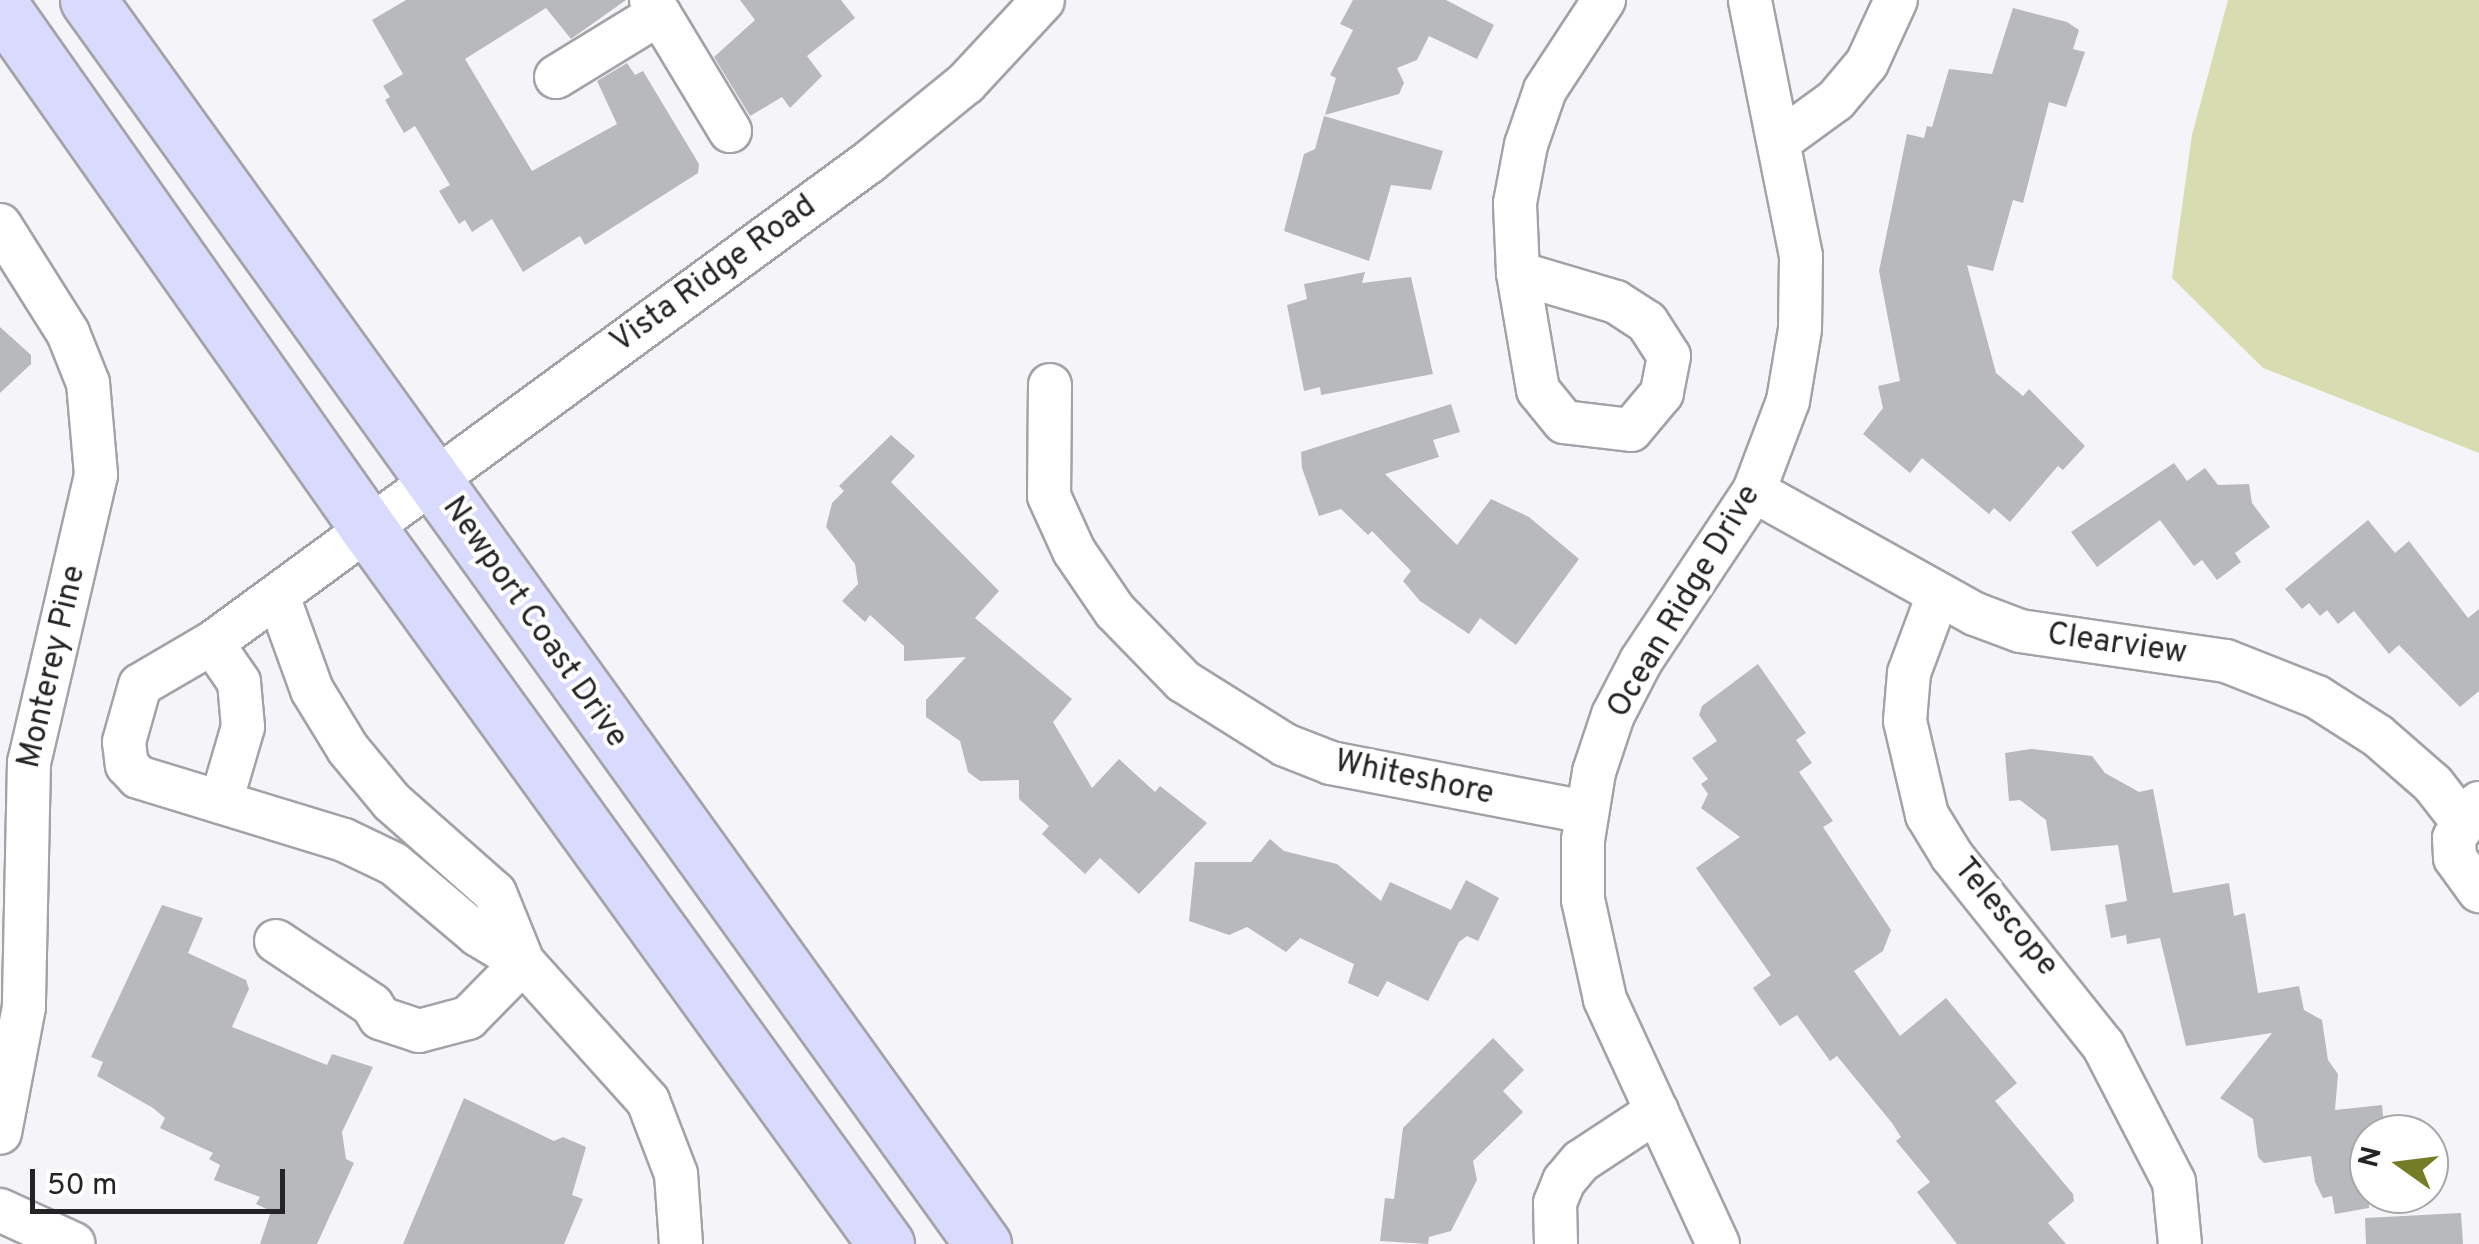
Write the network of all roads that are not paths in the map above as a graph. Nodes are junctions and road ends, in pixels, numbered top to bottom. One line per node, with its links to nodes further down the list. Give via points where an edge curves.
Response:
1 (88, 0): 14 (main road, Newport Coast Drive)
2 (1604, 0): 12 (street, via 1546,90 1526,145 1515,202)
3 (1750, 0): 10 (street, Ocean Ridge Drive)
4 (1896, 0): 10 (street, via 1867,63 1836,100)
5 (1031, 4): 14 (street, Vista Ridge Road, via 930,116)
6 (0, 5): 16 (main road)
7 (655, 7): 8 (street); 9 (street)
8 (556, 76)
9 (730, 131)
10 (1781, 140): 15 (street, Ocean Ridge Drive, via 1801,256 1800,329 1788,401)
11 (0, 225): 27 (street, Monterey Pine, via 68,333 88,383 96,474 29,762 24,1007)
12 (1518, 273)
13 (1050, 385): 22 (street, Whiteshore, via 1049,496 1074,550 1115,611 1183,680 1285,745 1331,763)
14 (433, 478): 16 (street, Vista Ridge Road); 33 (main road, Newport Coast Drive)
15 (1754, 491): 17 (street, Clearview); 22 (street, Ocean Ridge Drive, via 1641,661 1613,715)
16 (368, 528): 18 (street, Vista Ridge Road); 32 (main road)
17 (1938, 595): 21 (street, Clearview, via 2020,631 2154,647 2272,676 2378,736); 29 (street, Telescope, via 1908,672 1904,721 1927,815 1952,856 2104,1045 2174,1182)
18 (278, 596): 19 (street, Vista Ridge Road); 25 (street, via 312,690 348,749 392,802 494,894)
19 (212, 643): 20 (street, via 238,682 244,728); 20 (street, Vista Ridge Road, via 140,685 124,742 138,777)
20 (222, 802): 25 (street, via 344,840 394,864 478,935)
21 (2470, 811): 23 (street, Clearview, via 2455,858)
22 (1586, 812): 26 (street, Ocean Ridge Drive, via 1589,940 1605,999)
23 (2479, 890)
24 (276, 941): 25 (street, via 372,1005 380,1018 419,1031 468,1018)
25 (523, 962): 31 (street, via 648,1101 676,1174)
26 (1657, 1111): 34 (street, via 1581,1161 1564,1181 1554,1204); 35 (street, Ocean Ridge Drive)
27 (0, 1132)
28 (0, 1210): 30 (street)
29 (2191, 1238)
30 (74, 1244)
31 (681, 1244)
32 (886, 1244)
33 (983, 1244)
34 (1556, 1244)
35 (1718, 1244)

